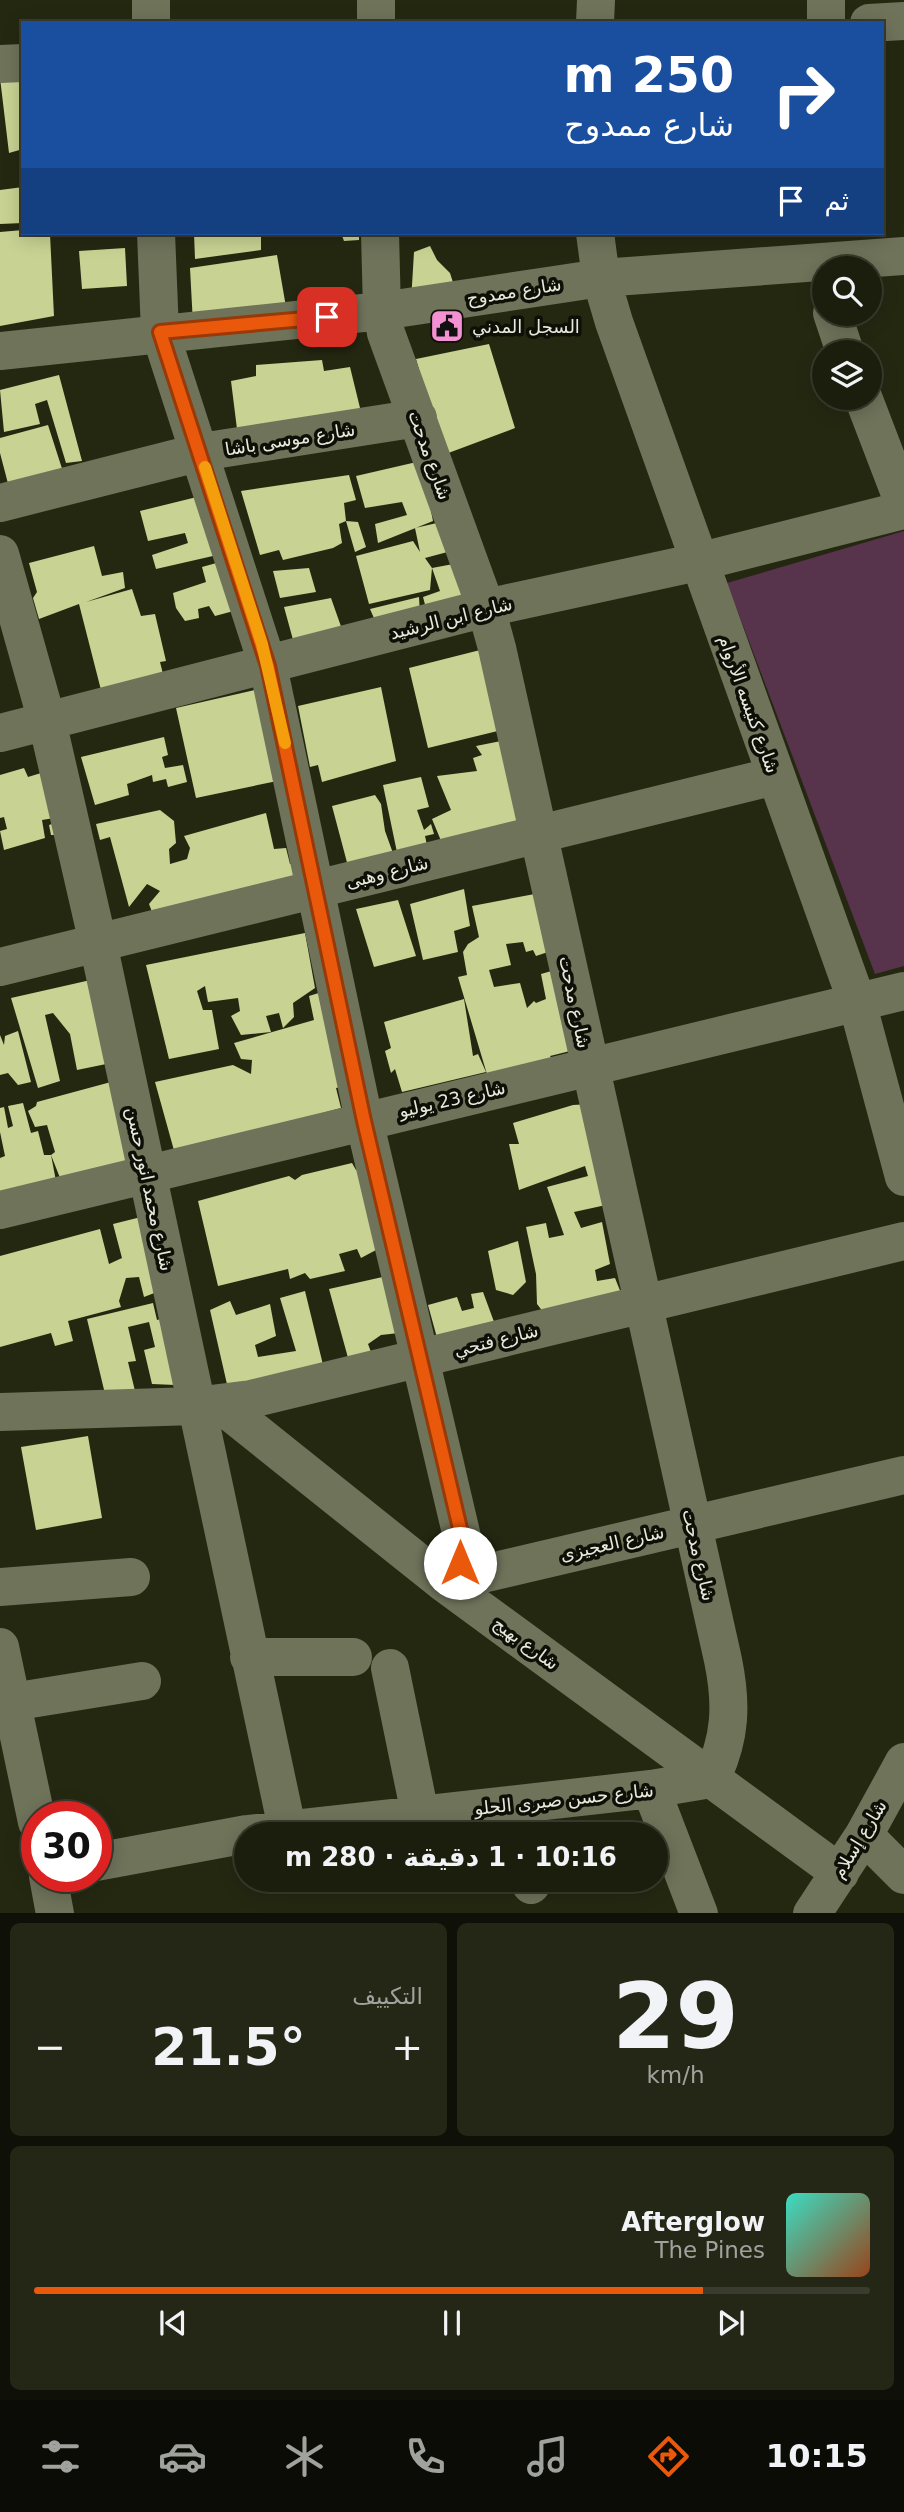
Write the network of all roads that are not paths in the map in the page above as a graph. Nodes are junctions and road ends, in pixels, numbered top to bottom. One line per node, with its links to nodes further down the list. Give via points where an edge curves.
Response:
1 (151, 0): 5 (street)
2 (376, 0): 6 (street)
3 (596, 0): 7 (street)
4 (826, 0): 8 (street)
5 (151, 21)
6 (376, 21)
7 (596, 21)
8 (826, 21)
9 (904, 21): 10 (street)
10 (884, 22)
11 (21, 63): 12 (street)
12 (0, 64)
13 (156, 235): 21 (street)
14 (380, 235): 20 (street, شارع مدحت)
15 (595, 235): 19 (street, شارع كنيسه الأروام)
16 (904, 256): 17 (street, شارع ممدوح)
17 (882, 257)
18 (812, 260): 19 (street, شارع ممدوح)
19 (601, 278): 20 (street, شارع ممدوح); 30 (street, شارع كنيسه الأروام)
20 (382, 311): 21 (street, شارع ممدوح); 24 (street, شارع مدحت)
21 (160, 332): 22 (street, شارع ممدوح); 25 (street)
22 (0, 351)
23 (868, 410): 27 (street)
24 (418, 418): 25 (street, شارع موسى باشا); 31 (street, شارع مدحت)
25 (201, 453): 26 (street, شارع موسى باشا); 32 (street)
26 (0, 503)
27 (904, 504)
28 (904, 510): 30 (street, شارع ابن الرشيد)
29 (0, 554): 33 (street, شارع محمد انور حسن)
30 (698, 562): 31 (street, شارع ابن الرشيد); 35 (street, شارع كنيسه الأروام)
31 (486, 608): 32 (street, شارع ابن الرشيد); 36 (street, شارع مدحت)
32 (268, 666): 33 (street, شارع ابن الرشيد); 37 (street)
33 (47, 721): 34 (street, شارع ابن الرشيد); 38 (street, شارع محمد انور حسن)
34 (0, 733)
35 (775, 776): 36 (street, شارع وهبى); 41 (street, شارع كنيسه الأروام)
36 (538, 834): 37 (street, شارع وهبى); 42 (street, شارع مدحت)
37 (316, 889): 38 (street, شارع وهبى); 43 (street)
38 (98, 943): 39 (street, شارع وهبى); 44 (street, شارع محمد انور حسن)
39 (0, 967)
40 (904, 991): 41 (street, شارع 23 يوليو)
41 (857, 1002): 42 (street, شارع 23 يوليو); 45 (street, شارع كنيسه الأروام)
42 (589, 1066): 43 (street, شارع 23 يوليو); 48 (street, شارع مدحت)
43 (364, 1121): 44 (street, شارع 23 يوليو); 49 (street)
44 (147, 1174): 46 (street, شارع 23 يوليو); 50 (street, شارع محمد انور حسن)
45 (904, 1177)
46 (0, 1210)
47 (904, 1241): 48 (street, شارع فتحي)
48 (643, 1305): 49 (street, شارع فتحي); 53 (street, شارع مدحت)
49 (421, 1358): 50 (street, شارع فتحي, via 282,1393); 55 (street, via 462,1537 460,1563)
50 (207, 1405): 51 (street, شارع فتحي); 55 (street, شارع بهيج); 58 (street, شارع محمد انور حسن)
51 (0, 1412)
52 (904, 1475): 53 (street, شارع العجيزى)
53 (692, 1525): 55 (street, شارع العجيزى); 64 (street, شارع مدحت, via 730,1709 722,1757)
54 (131, 1577): 56 (street)
55 (444, 1583): 64 (street, شارع بهيج)
56 (0, 1587)
57 (0, 1647): 62 (street)
58 (249, 1657): 59 (street); 69 (street, شارع محمد انور حسن)
59 (353, 1657)
60 (390, 1668): 67 (street)
61 (142, 1681): 62 (street)
62 (7, 1694): 66 (street)
63 (904, 1762): 71 (street, شارع إسلام)
64 (711, 1779): 65 (street, شارع حسن صبرى الحلو); 74 (street, شارع بهيج)
65 (651, 1789): 68 (street, شارع حسن صبرى الحلو); 78 (street)
66 (32, 1801)
67 (420, 1814): 68 (street, شارع حسن صبرى الحلو); 70 (street, شارع حسن صبرى الحلو)
68 (514, 1819)
69 (286, 1822)
70 (344, 1822)
71 (864, 1835): 74 (street, شارع إسلام); 75 (street)
72 (234, 1837): 73 (street, شارع حسن صبرى الحلو)
73 (112, 1859)
74 (840, 1873): 79 (street, شارع إسلام)
75 (904, 1874)
76 (51, 1892): 77 (street)
77 (55, 1913)
78 (699, 1913)
79 (812, 1913)

